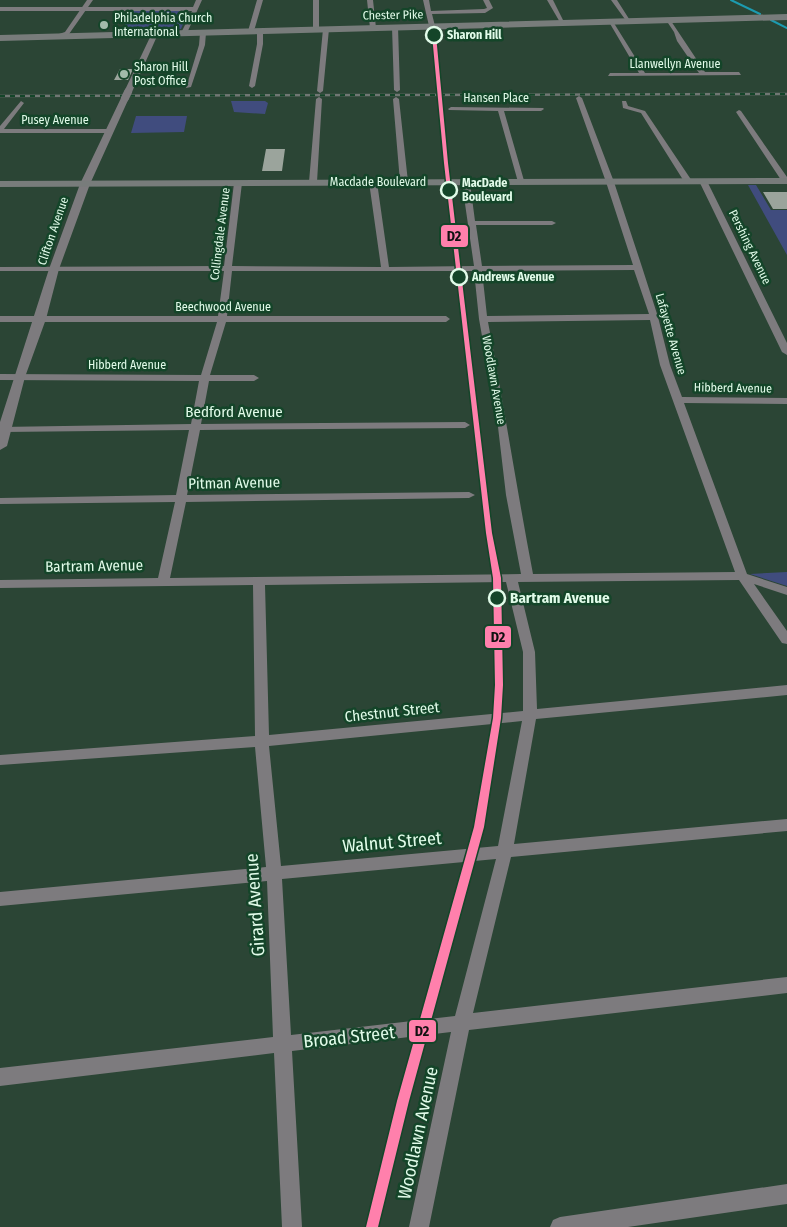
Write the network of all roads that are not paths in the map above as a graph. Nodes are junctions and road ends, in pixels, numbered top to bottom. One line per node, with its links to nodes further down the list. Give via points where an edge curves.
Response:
1 (26, 0): 12 (street)
2 (90, 0): 13 (street)
3 (199, 0): 14 (street)
4 (260, 0): 25 (street)
5 (316, 0): 24 (street)
6 (370, 0): 23 (street)
7 (426, 0): 15 (street)
8 (486, 0): 15 (street, via 490,8 486,11)
9 (550, 0): 20 (street)
10 (614, 0): 18 (street)
11 (0, 9): 12 (street)
12 (18, 9): 13 (street)
13 (84, 9): 14 (street); 29 (street)
14 (195, 9): 26 (street)
15 (429, 13): 21 (street)
16 (787, 17): 17 (main road, Chester Pike)
17 (669, 20): 18 (main road, Chester Pike); 34 (street)
18 (629, 21): 19 (main road, Chester Pike)
19 (612, 22): 20 (main road, Chester Pike); 33 (street)
20 (563, 23): 21 (main road, Chester Pike)
21 (432, 26): 22 (main road, Chester Pike)
22 (395, 27): 23 (main road, Chester Pike); 37 (street)
23 (373, 28): 24 (main road, Chester Pike)
24 (321, 29): 25 (main road, Chester Pike); 38 (street)
25 (255, 31): 27 (main road, Chester Pike); 35 (street, via 260,44)
26 (184, 33): 27 (main road, Chester Pike); 28 (main road, Chester Pike)
27 (204, 33): 36 (street)
28 (154, 34): 29 (main road, Chester Pike); 49 (street, Clifton Avenue)
29 (62, 36): 30 (main road, Chester Pike)
30 (0, 38)
31 (739, 74): 34 (street, Llanwellyn Avenue)
32 (610, 75): 33 (street, Llanwellyn Avenue)
33 (644, 75): 34 (street, Llanwellyn Avenue)
34 (704, 75)
35 (252, 86)
36 (188, 87)
37 (397, 90)
38 (320, 91)
39 (396, 98): 55 (street)
40 (579, 98): 57 (street, Lafayette Avenue)
41 (318, 99): 53 (street)
42 (624, 102): 50 (street, via 625,107 643,112)
43 (21, 103): 48 (street)
44 (451, 109): 46 (street, Hansen Place)
45 (541, 109): 46 (street, Hansen Place)
46 (501, 110): 56 (street)
47 (739, 112): 52 (street)
48 (0, 131): 49 (street, Pusey Avenue)
49 (110, 131): 61 (street, Clifton Avenue)
50 (688, 181): 51 (main road, Macdade Boulevard); 57 (main road, Macdade Boulevard)
51 (703, 181): 52 (main road, Macdade Boulevard); 76 (street, Pershing Avenue)
52 (786, 181)
53 (313, 182): 54 (main road, Macdade Boulevard); 58 (main road, Macdade Boulevard)
54 (373, 182): 55 (main road, Macdade Boulevard); 69 (street)
55 (404, 182): 59 (main road, Macdade Boulevard)
56 (522, 182): 57 (main road, Macdade Boulevard); 59 (main road, Macdade Boulevard)
57 (610, 182): 64 (street, Lafayette Avenue)
58 (238, 183): 61 (main road, Macdade Boulevard); 65 (street, Collingdale Avenue)
59 (466, 183): 62 (street, Woodlawn Avenue)
60 (0, 184): 61 (main road, Macdade Boulevard)
61 (85, 184): 67 (street, Clifton Avenue)
62 (471, 223): 63 (street); 68 (street, Woodlawn Avenue)
63 (552, 223)
64 (638, 267): 68 (street); 70 (street, Lafayette Avenue)
65 (228, 268): 67 (street); 69 (street); 73 (street, Collingdale Avenue)
66 (0, 269): 67 (street)
67 (54, 269): 72 (street, Clifton Avenue)
68 (478, 269): 69 (street); 74 (street, Woodlawn Avenue)
69 (385, 270)
70 (654, 317): 74 (street); 81 (street, Lafayette Avenue, via 665,365)
71 (0, 319): 72 (street, Beechwood Avenue)
72 (40, 319): 73 (street, Beechwood Avenue); 78 (street, Clifton Avenue)
73 (222, 319): 75 (street, Beechwood Avenue); 79 (street, Collingdale Avenue)
74 (483, 319): 91 (street, Woodlawn Avenue, via 503,427)
75 (446, 320)
76 (787, 352)
77 (0, 377): 78 (street, Hibberd Avenue)
78 (19, 377): 79 (street, Hibberd Avenue); 85 (street, Clifton Avenue)
79 (205, 377): 80 (street, Hibberd Avenue); 84 (street, Collingdale Avenue)
80 (254, 378)
81 (678, 400): 82 (street, Hibberd Avenue); 90 (street, Lafayette Avenue)
82 (787, 401)
83 (465, 425): 84 (street, Bedford Avenue)
84 (196, 427): 85 (street, Bedford Avenue); 88 (street, Collingdale Avenue)
85 (4, 429): 86 (street, Clifton Avenue)
86 (0, 446)
87 (469, 495): 88 (street, Pitman Avenue)
88 (181, 499): 89 (street, Pitman Avenue); 93 (street, Collingdale Avenue)
89 (0, 501)
90 (742, 576): 91 (street, Bartram Avenue); 95 (street, Bartram Avenue); 96 (street, Lafayette Avenue)
91 (519, 577): 92 (street, Bartram Avenue); 98 (street, Woodlawn Avenue, via 529,652)
92 (259, 580): 93 (street, Bartram Avenue); 99 (street, Girard Avenue)
93 (163, 581): 94 (street, Bartram Avenue)
94 (0, 584)
95 (787, 591)
96 (787, 640)
97 (787, 690): 98 (street, Chestnut Street)
98 (530, 714): 99 (street, Chestnut Street); 102 (street, Woodlawn Avenue)
99 (262, 741): 100 (street, Chestnut Street); 103 (street, Girard Avenue)
100 (0, 760)
101 (787, 825): 102 (street, Walnut Street)
102 (505, 852): 103 (street, Walnut Street); 106 (street, Woodlawn Avenue)
103 (274, 873): 104 (street, Walnut Street); 107 (street, Girard Avenue)
104 (0, 899)
105 (787, 985): 106 (street, Broad Street)
106 (462, 1024): 107 (street, Broad Street); 111 (street, Woodlawn Avenue)
107 (283, 1044): 108 (street, Broad Street); 110 (street, Girard Avenue)
108 (0, 1077)
109 (787, 1194): 112 (street)
110 (292, 1227)
111 (419, 1227)
112 (560, 1227)

